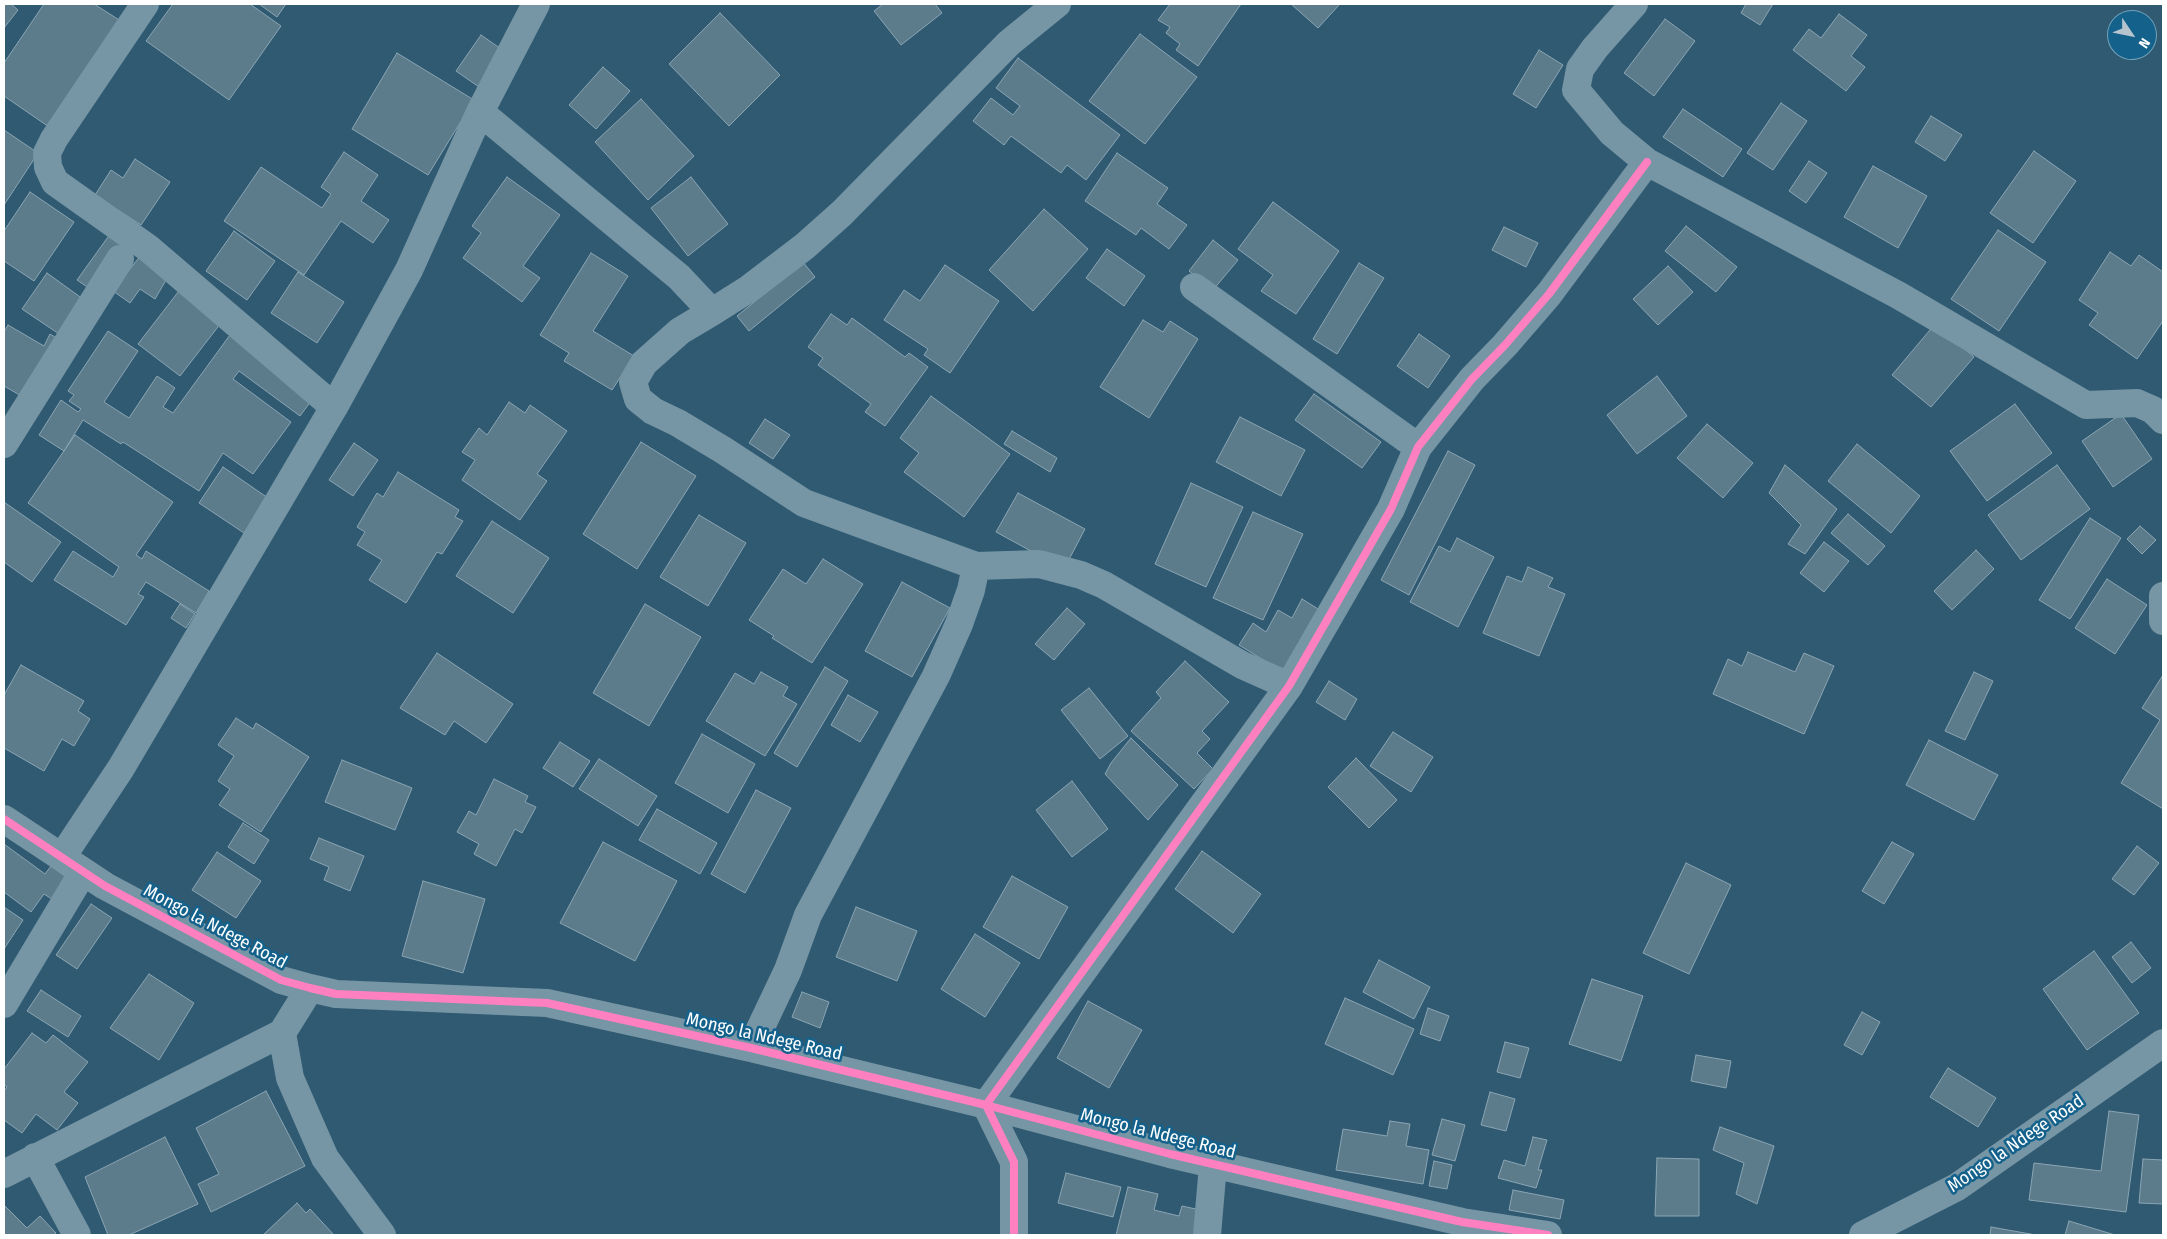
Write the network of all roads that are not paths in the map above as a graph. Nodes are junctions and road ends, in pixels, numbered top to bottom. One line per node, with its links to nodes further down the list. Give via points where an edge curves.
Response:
1 (536, 4): 5 (street)
2 (1057, 4): 9 (street, via 1009,43 842,213 750,288)
3 (1634, 4): 6 (street, via 1580,69 1576,90 1612,133)
4 (133, 8): 10 (street, via 78,107 47,154 48,167 55,182 148,248)
5 (480, 112): 9 (street, via 679,277); 10 (street, via 409,270)
6 (1646, 162): 11 (street, via 1898,295 2086,405 2137,403 2153,410); 13 (street, via 1549,294 1472,379)
7 (120, 260): 12 (street)
8 (1194, 287): 13 (street)
9 (712, 312): 14 (street, via 680,331 644,362 633,382 638,399 804,503)
10 (334, 407): 19 (street, via 121,768)
11 (2163, 420)
12 (4, 444)
13 (1418, 447): 17 (street, via 1391,509)
14 (976, 566): 17 (street, via 1039,564 1081,576 1104,585 1242,664); 24 (street, via 971,590 936,676 808,915 788,970)
15 (2163, 596): 16 (street)
16 (2163, 621)
17 (1289, 686): 25 (street)
18 (4, 819): 19 (street, Mongo la Ndege Road)
19 (72, 865): 20 (street, Mongo la Ndege Road, via 105,886 282,980); 21 (street)
20 (310, 988): 22 (street); 24 (street, Mongo la Ndege Road, via 336,994 547,1003)
21 (4, 1004)
22 (282, 1033): 26 (street); 31 (street, via 290,1078 325,1158)
23 (2163, 1043): 35 (street, Mongo la Ndege Road, via 1956,1187)
24 (751, 1048): 25 (street, Mongo la Ndege Road)
25 (986, 1105): 27 (street, Mongo la Ndege Road); 32 (street, via 1014,1162)
26 (35, 1157): 28 (street); 30 (street)
27 (1213, 1164): 29 (street, Mongo la Ndege Road); 33 (street)
28 (4, 1174)
29 (1464, 1229): 34 (street, Mongo la Ndege Road)
30 (77, 1235)
31 (382, 1235)
32 (1014, 1235)
33 (1207, 1235)
34 (1548, 1235)
35 (1863, 1235)

